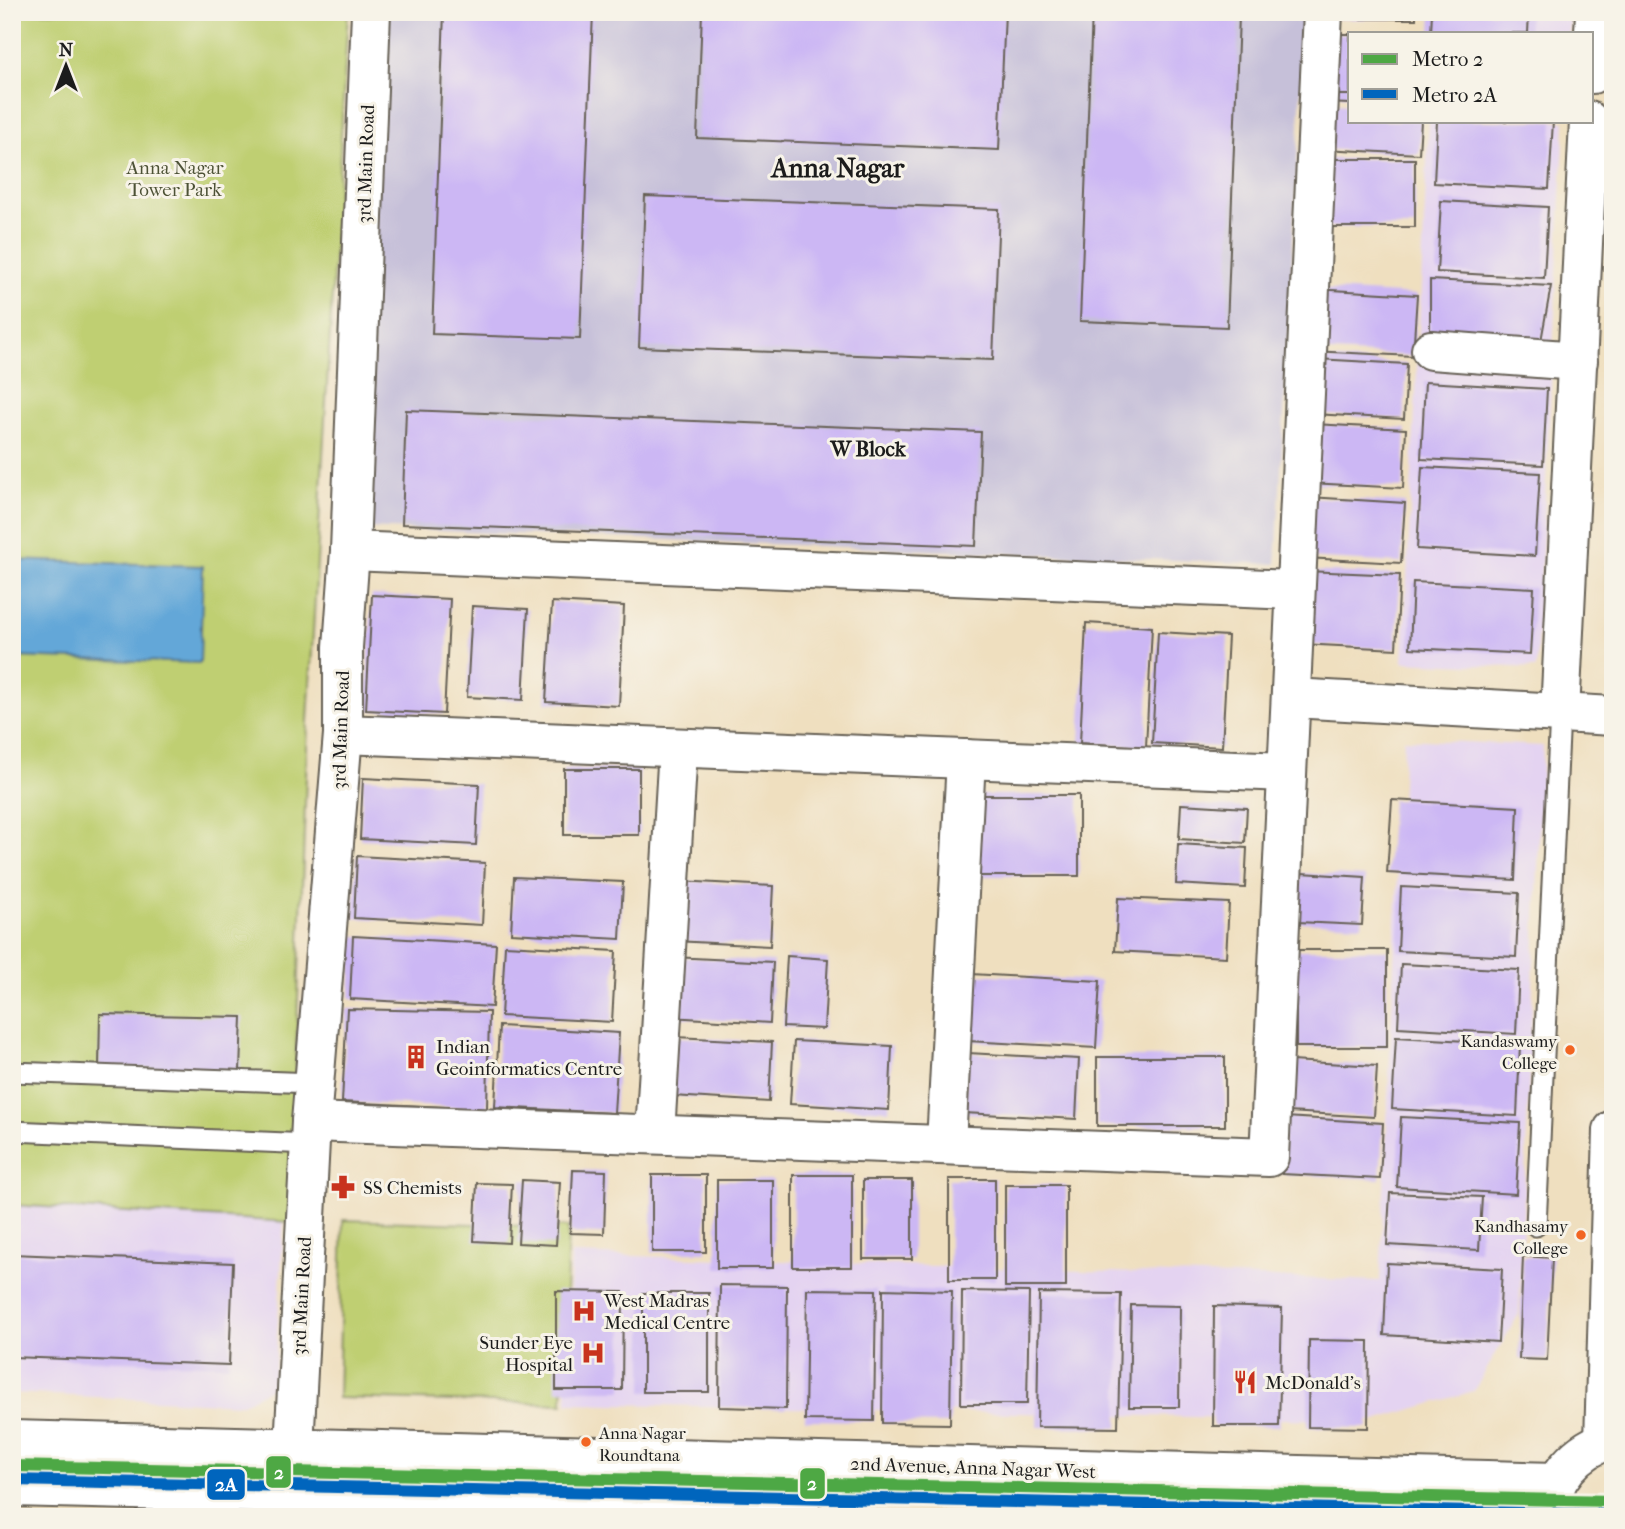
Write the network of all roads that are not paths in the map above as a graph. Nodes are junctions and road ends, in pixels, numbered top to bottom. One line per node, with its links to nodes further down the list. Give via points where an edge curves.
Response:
1 (371, 12): 8 (street, 3rd Main Road)
2 (1323, 12): 9 (street)
3 (1595, 12): 4 (street)
4 (1594, 33)
5 (1590, 122): 7 (street)
6 (1431, 349): 7 (street)
7 (1578, 361): 11 (street)
8 (350, 551): 9 (street); 13 (street, 3rd Main Road)
9 (1294, 590): 10 (street)
10 (1293, 698): 11 (street); 16 (street)
11 (1560, 713): 12 (street); 24 (lane)
12 (1613, 716)
13 (343, 734): 14 (street); 18 (street, 3rd Main Road)
14 (678, 748): 15 (street); 22 (street)
15 (966, 759): 16 (street); 23 (street)
16 (1287, 772): 23 (street, via 1269,1157)
17 (12, 1072): 18 (lane)
18 (314, 1083): 21 (street, 3rd Main Road)
19 (1613, 1130): 26 (street)
20 (12, 1131): 21 (lane)
21 (310, 1133): 22 (street); 27 (street, 3rd Main Road)
22 (655, 1134): 23 (street)
23 (946, 1144)
24 (1536, 1226)
25 (12, 1440): 27 (street, 2nd Avenue, Anna Nagar West)
26 (1608, 1440): 29 (street, via 1569,1465)
27 (294, 1447): 29 (street, 2nd Avenue, Anna Nagar West)
28 (12, 1488): 30 (street)
29 (1552, 1500)
30 (292, 1505): 31 (street)
31 (803, 1517)

